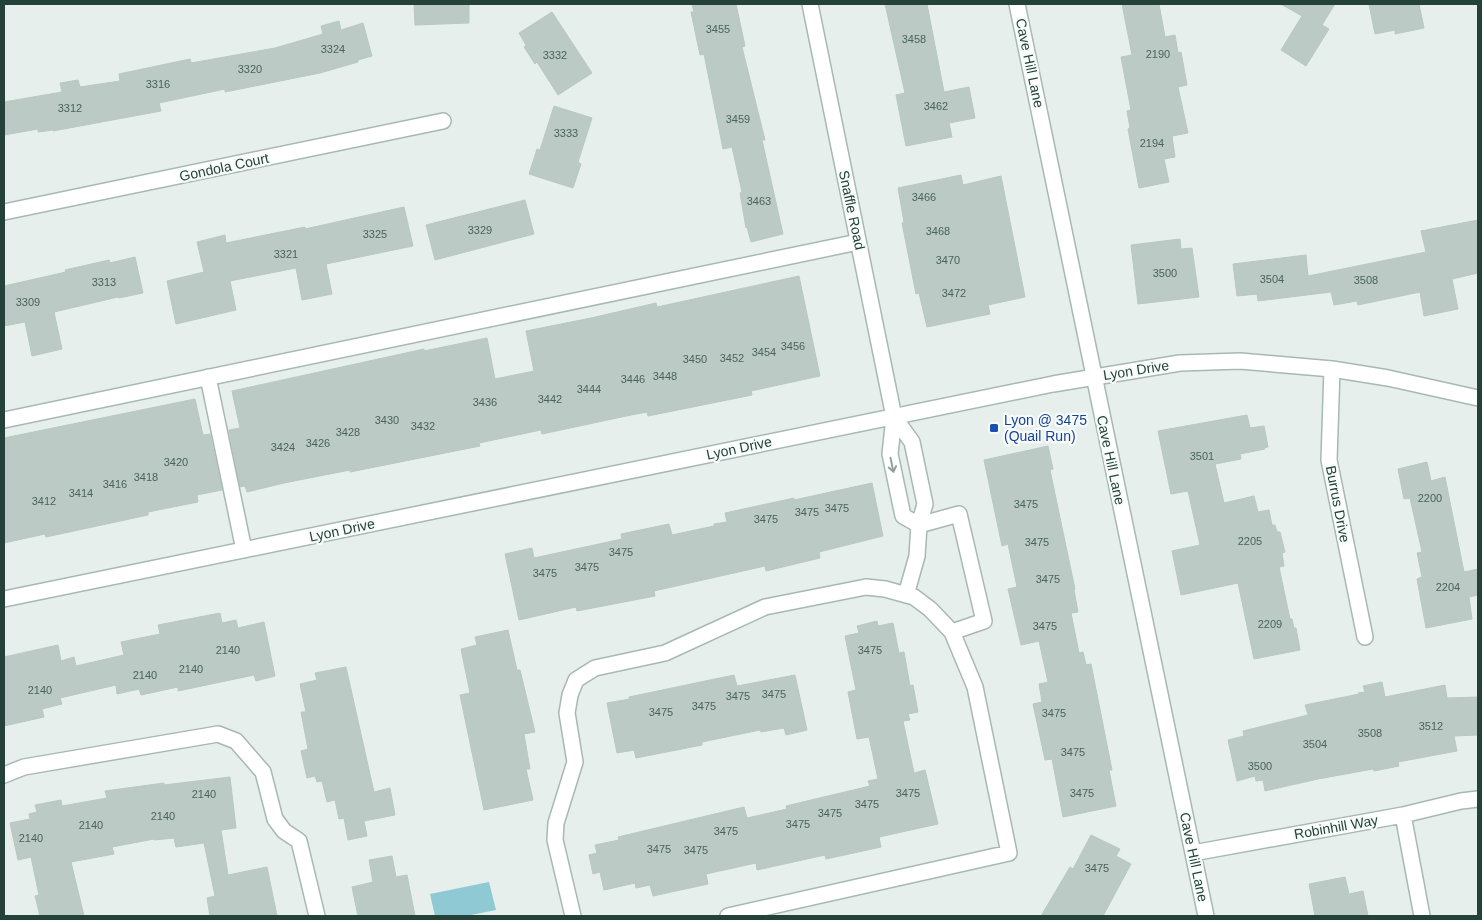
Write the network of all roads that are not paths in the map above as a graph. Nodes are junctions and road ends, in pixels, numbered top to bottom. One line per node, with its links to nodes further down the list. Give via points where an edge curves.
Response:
1 (810, 4): 5 (street, Snaffle Road)
2 (1017, 4): 8 (street, Cave Hill Lane)
3 (443, 121): 4 (street, Gondola Court)
4 (4, 212)
5 (858, 242): 7 (street); 10 (street, Snaffle Road)
6 (1332, 369): 8 (street, Lyon Drive, via 1240,360 1180,363); 9 (street, Lyon Drive); 17 (street, Burrus Drive, via 1329,460)
7 (208, 377): 11 (street); 13 (street)
8 (1094, 377): 10 (street, Lyon Drive); 21 (street, Cave Hill Lane)
9 (1478, 398)
10 (894, 417): 12 (street, via 912,442 925,504); 12 (street, one-way to 12, via 890,454 903,516); 13 (street, Lyon Drive)
11 (4, 420)
12 (919, 525): 14 (street, via 918,556); 16 (street, via 960,514 984,621)
13 (244, 550): 15 (street, Lyon Drive)
14 (906, 595): 16 (street, via 930,609); 23 (street, via 866,587 765,607 665,653 595,668 576,680 567,713 575,762 556,823 555,840)
15 (4, 599)
16 (952, 632): 24 (street, via 975,687 1010,853)
17 (1365, 637)
18 (4, 775): 22 (street, via 24,767 218,734 236,741 263,772 275,819 284,831 299,841)
19 (1478, 799): 20 (street, Robinhill Way)
20 (1404, 814): 21 (street, Robinhill Way); 26 (street)
21 (1193, 853): 25 (street, Cave Hill Lane)
22 (318, 916)
23 (573, 916)
24 (728, 916)
25 (1206, 916)
26 (1422, 916)

